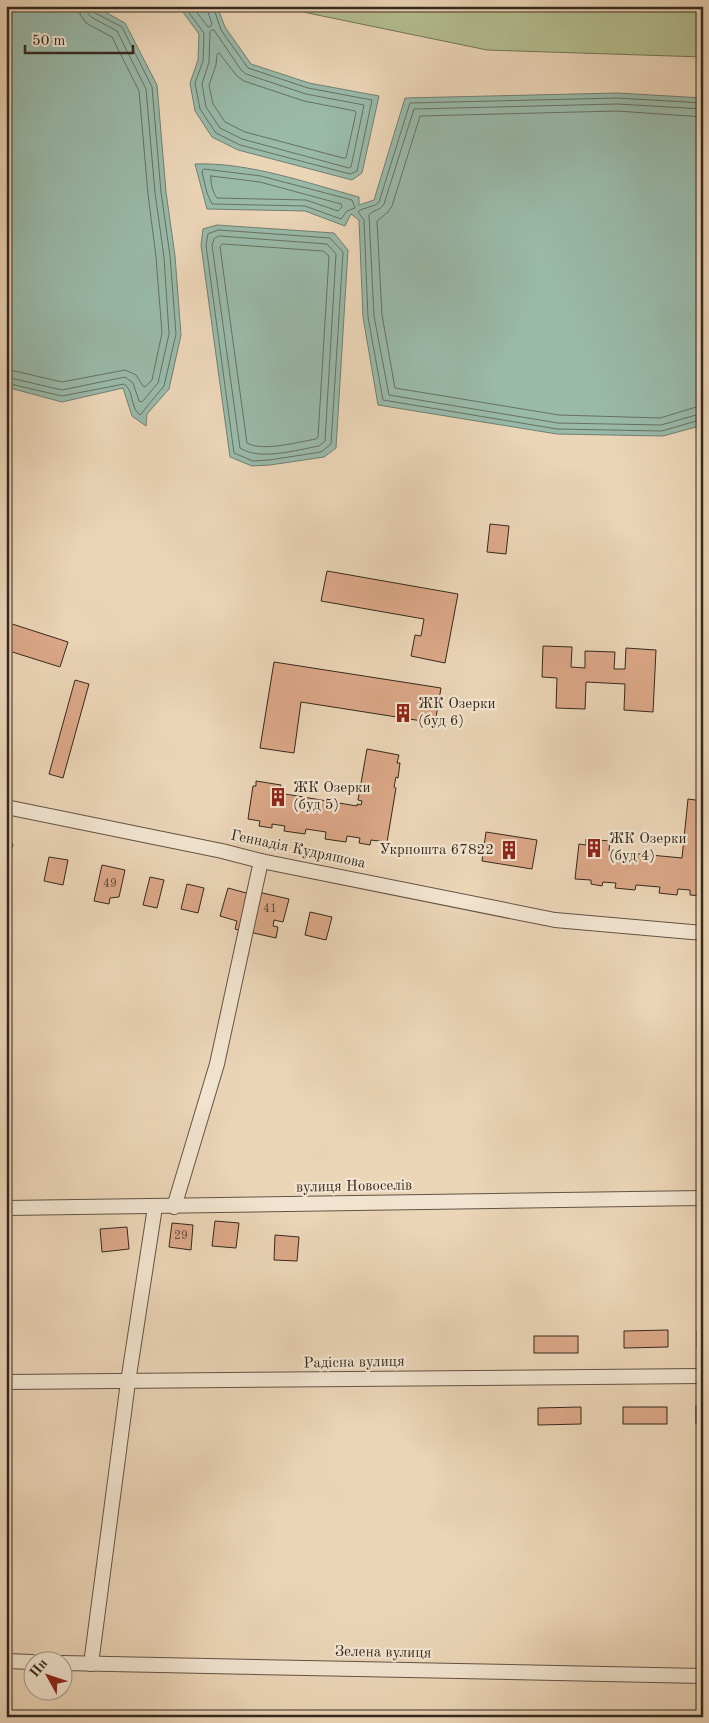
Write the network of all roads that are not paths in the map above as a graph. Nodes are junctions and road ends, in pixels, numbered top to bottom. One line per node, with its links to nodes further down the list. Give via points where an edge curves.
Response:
1 (6, 806): 2 (street, Геннадія Кудряшова)
2 (262, 860): 3 (street, Геннадія Кудряшова, via 554,920); 6 (street, via 216,1064)
3 (703, 933)
4 (703, 1198): 6 (street, вулиця Новоселів)
5 (154, 1207): 6 (street, вулиця Новоселів); 7 (street, вулиця Новоселів); 10 (street)
6 (174, 1207)
7 (6, 1208)
8 (703, 1376): 10 (street, Радісна вулиця)
9 (6, 1382): 10 (street, Радісна вулиця)
10 (128, 1382): 14 (street)
11 (6, 1662): 12 (street)
12 (22, 1662)
13 (72, 1663): 14 (street, Зелена вулиця)
14 (91, 1664): 15 (street, Зелена вулиця)
15 (703, 1676)

